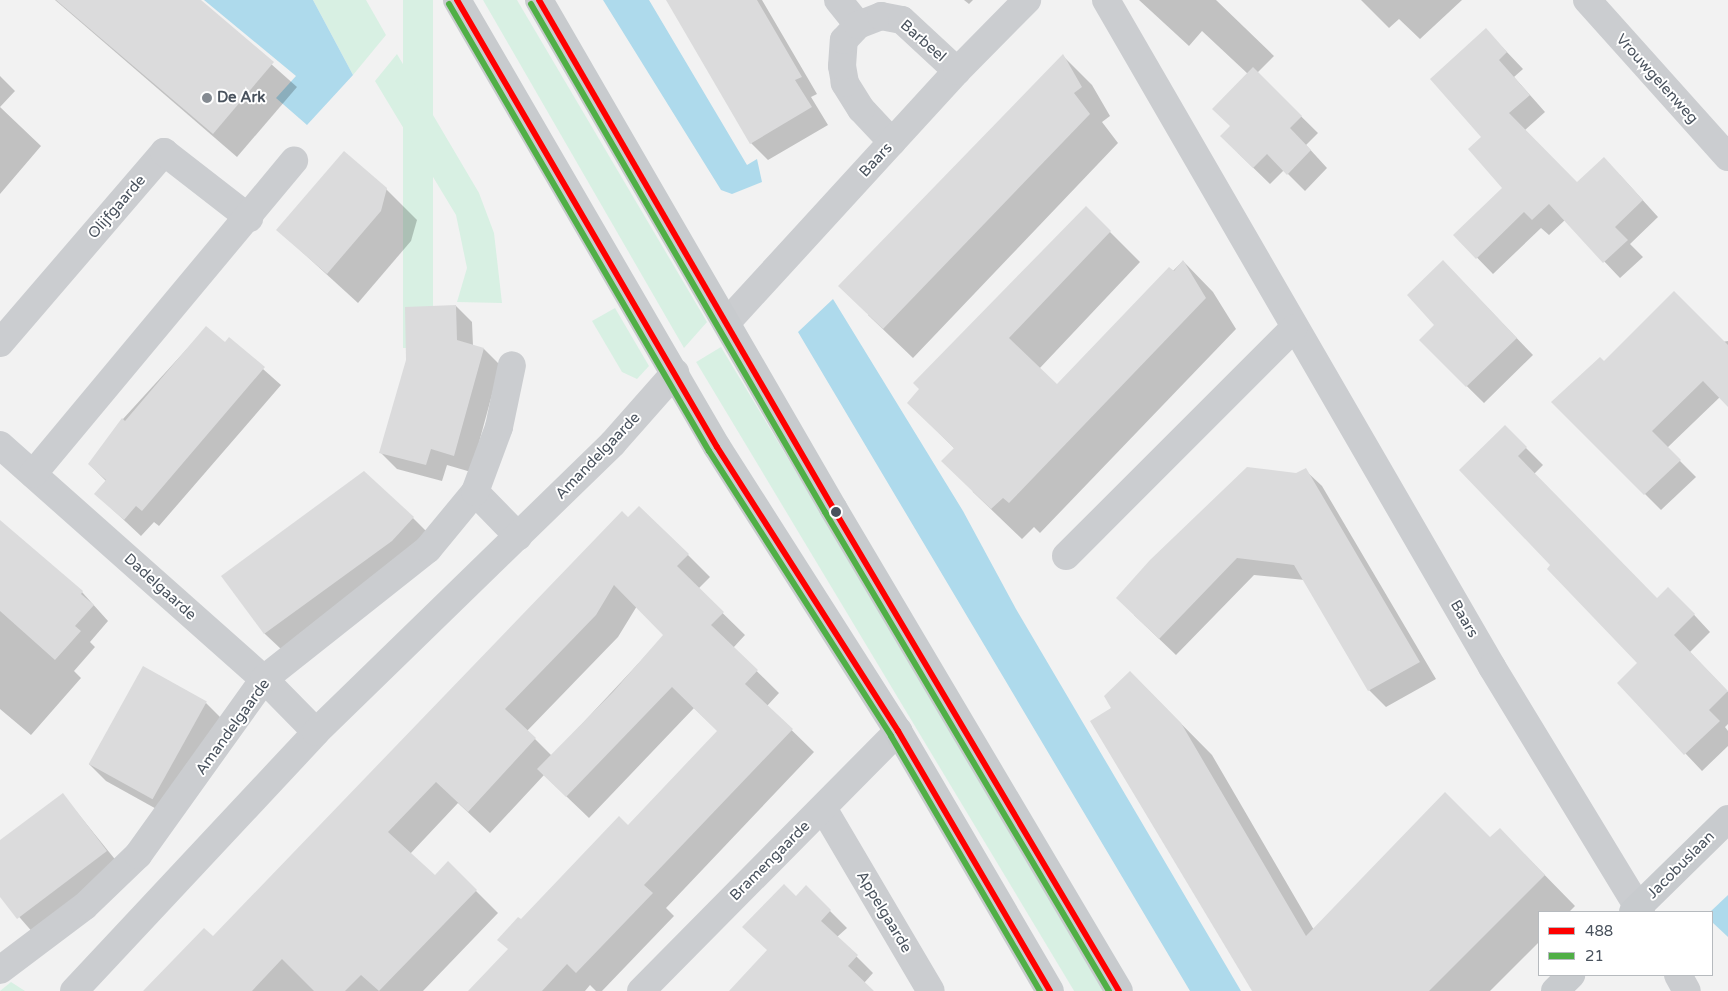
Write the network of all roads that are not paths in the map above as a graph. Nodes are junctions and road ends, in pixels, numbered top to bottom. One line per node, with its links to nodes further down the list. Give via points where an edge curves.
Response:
1 (457, 0): 17 (main road)
2 (540, 0): 13 (main road)
3 (838, 0): 7 (street)
4 (1027, 0): 8 (street, Baars)
5 (1106, 0): 14 (street, Baars)
6 (1587, 0): 10 (street, Vrouwgelenweg)
7 (858, 25): 8 (street, Barbeel, via 881,16 902,20); 9 (street, via 844,40 842,66 845,83 861,110)
8 (957, 71): 9 (street, Baars)
9 (892, 142): 13 (street, Baars)
10 (1728, 157)
11 (294, 161): 12 (street)
12 (249, 218): 15 (street, Olijfgaarde, via 164,152); 19 (street)
13 (727, 322): 36 (main road, via 832,508)
14 (1294, 328): 22 (street); 28 (street, Baars)
15 (0, 343)
16 (512, 364): 20 (street, Amandelgaarde, via 499,427)
17 (674, 373): 21 (street, Amandelgaarde, via 613,443); 24 (main road, via 717,447)
18 (0, 445): 19 (street, Dadelgaarde)
19 (33, 474): 23 (street, Dadelgaarde)
20 (475, 492): 21 (street); 23 (street, Amandelgaarde, via 428,549)
21 (518, 536): 25 (street, Amandelgaarde)
22 (1066, 556)
23 (264, 680): 25 (street, Dadelgaarde); 29 (street, Amandelgaarde, via 138,855 85,906)
24 (898, 731): 26 (street, Bramengaarde); 35 (main road)
25 (316, 732): 32 (street, Amandelgaarde)
26 (822, 808): 33 (street, Bramengaarde); 34 (street, Appelgaarde)
27 (1728, 819): 28 (main road, Jacobuslaan)
28 (1637, 911)
29 (5, 959)
30 (1570, 976): 37 (main road)
31 (1679, 976): 38 (street)
32 (74, 991)
33 (641, 991)
34 (931, 991)
35 (1050, 991)
36 (1119, 991)
37 (1555, 991)
38 (1687, 991)

